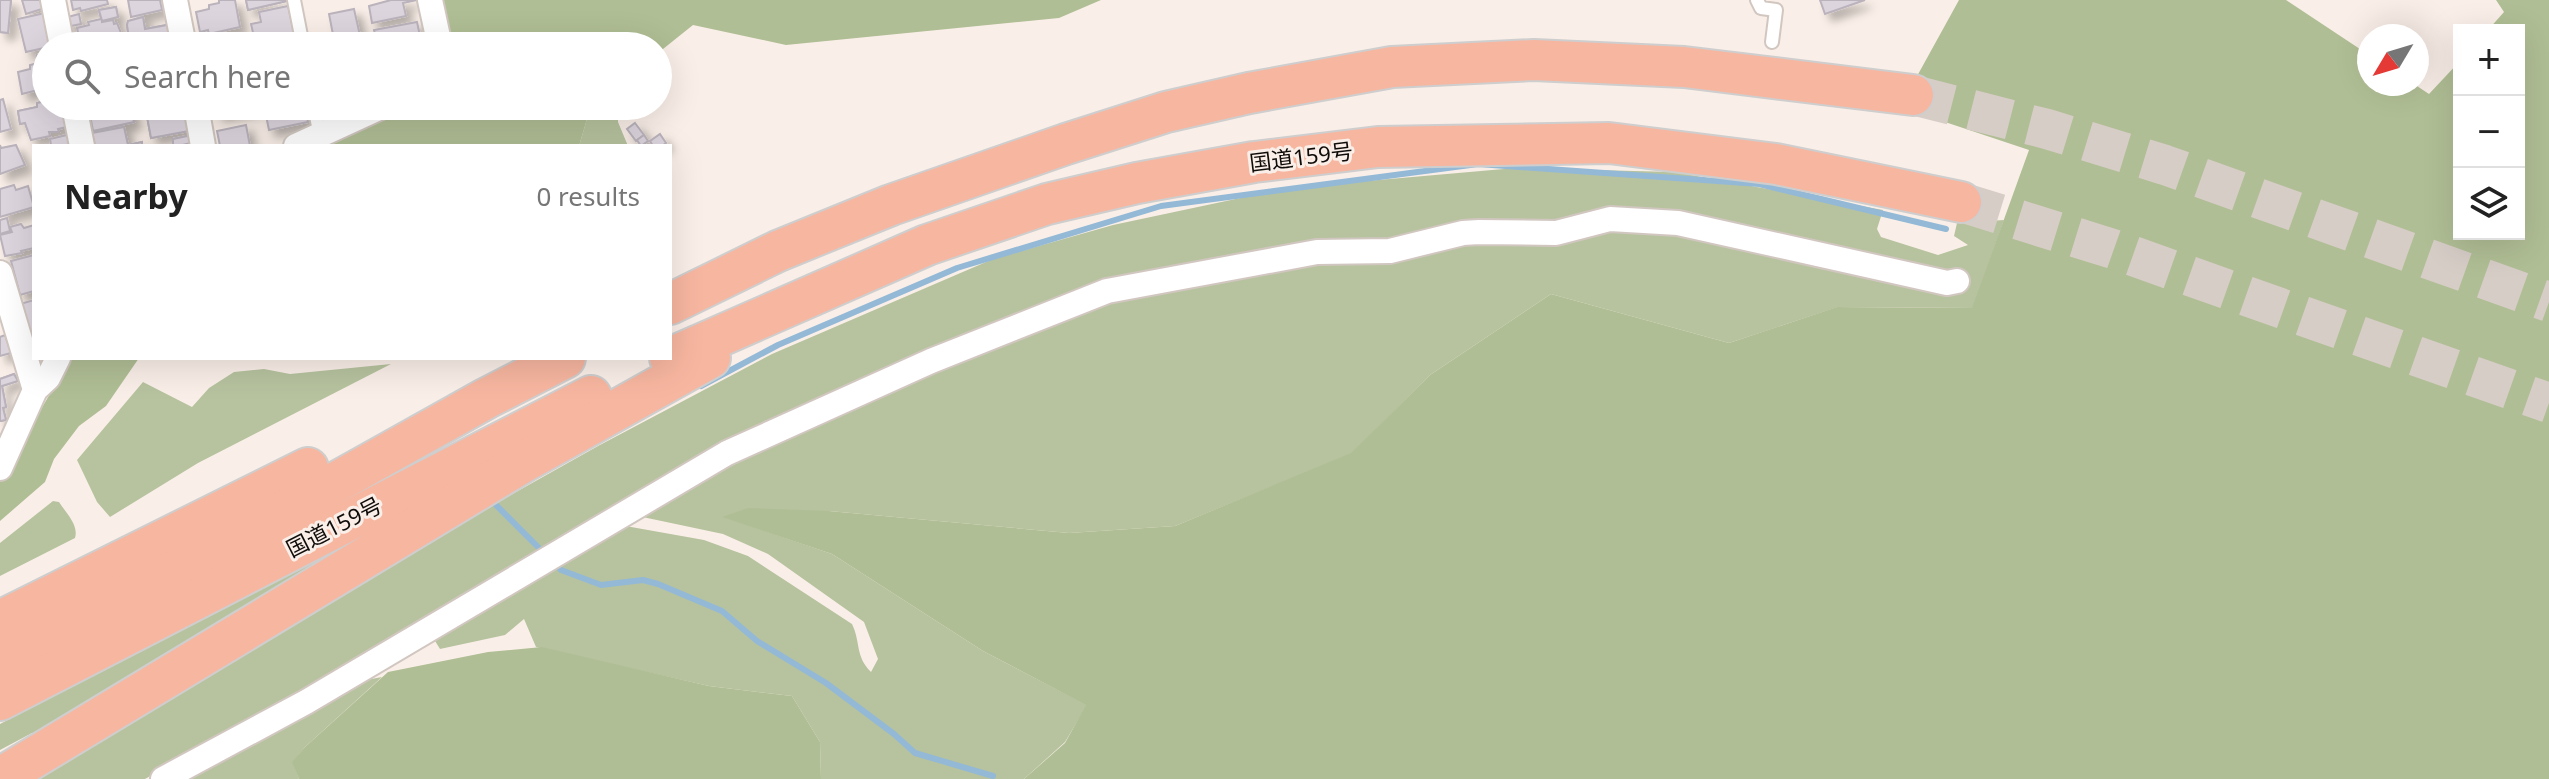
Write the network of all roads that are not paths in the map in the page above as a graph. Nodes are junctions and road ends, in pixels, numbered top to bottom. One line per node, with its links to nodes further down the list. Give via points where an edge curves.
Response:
1 (53, 0): 6 (street)
2 (175, 0): 7 (street)
3 (294, 0): 8 (lane)
4 (430, 0): 9 (street)
5 (1757, 0): 10 (lane, via 1761,8 1776,10)
6 (59, 32)
7 (181, 32)
8 (300, 32)
9 (437, 32)
10 (1772, 42)
11 (1913, 95): 24 (highway, via 1684,67 1534,60 1392,67 1249,93 1094,135 891,205)
12 (77, 120): 17 (street)
13 (198, 120): 18 (street)
14 (317, 120): 16 (lane)
15 (354, 120): 16 (street)
16 (320, 136): 19 (street)
17 (82, 144)
18 (203, 144)
19 (301, 144)
20 (1961, 202): 21 (highway, 国道159号, via 1776,164 1609,143 1378,147 1137,183 1047,204)
21 (927, 245): 25 (highway, 国道159号); 35 (highway, via 527,460)
22 (0, 273): 30 (street)
23 (1957, 281): 36 (street, via 1678,223 1610,219 1556,233 1463,233 1390,251 1317,252 1107,291 931,361 727,453 306,702)
24 (678, 299)
25 (672, 357)
26 (57, 360): 30 (street)
27 (535, 360): 32 (highway)
28 (561, 360): 33 (highway, 国道159号)
29 (666, 360): 34 (highway, 国道159号)
30 (35, 390): 31 (street)
31 (0, 468)
32 (0, 621)
33 (0, 662)
34 (0, 700)
35 (0, 778)
36 (163, 779)

